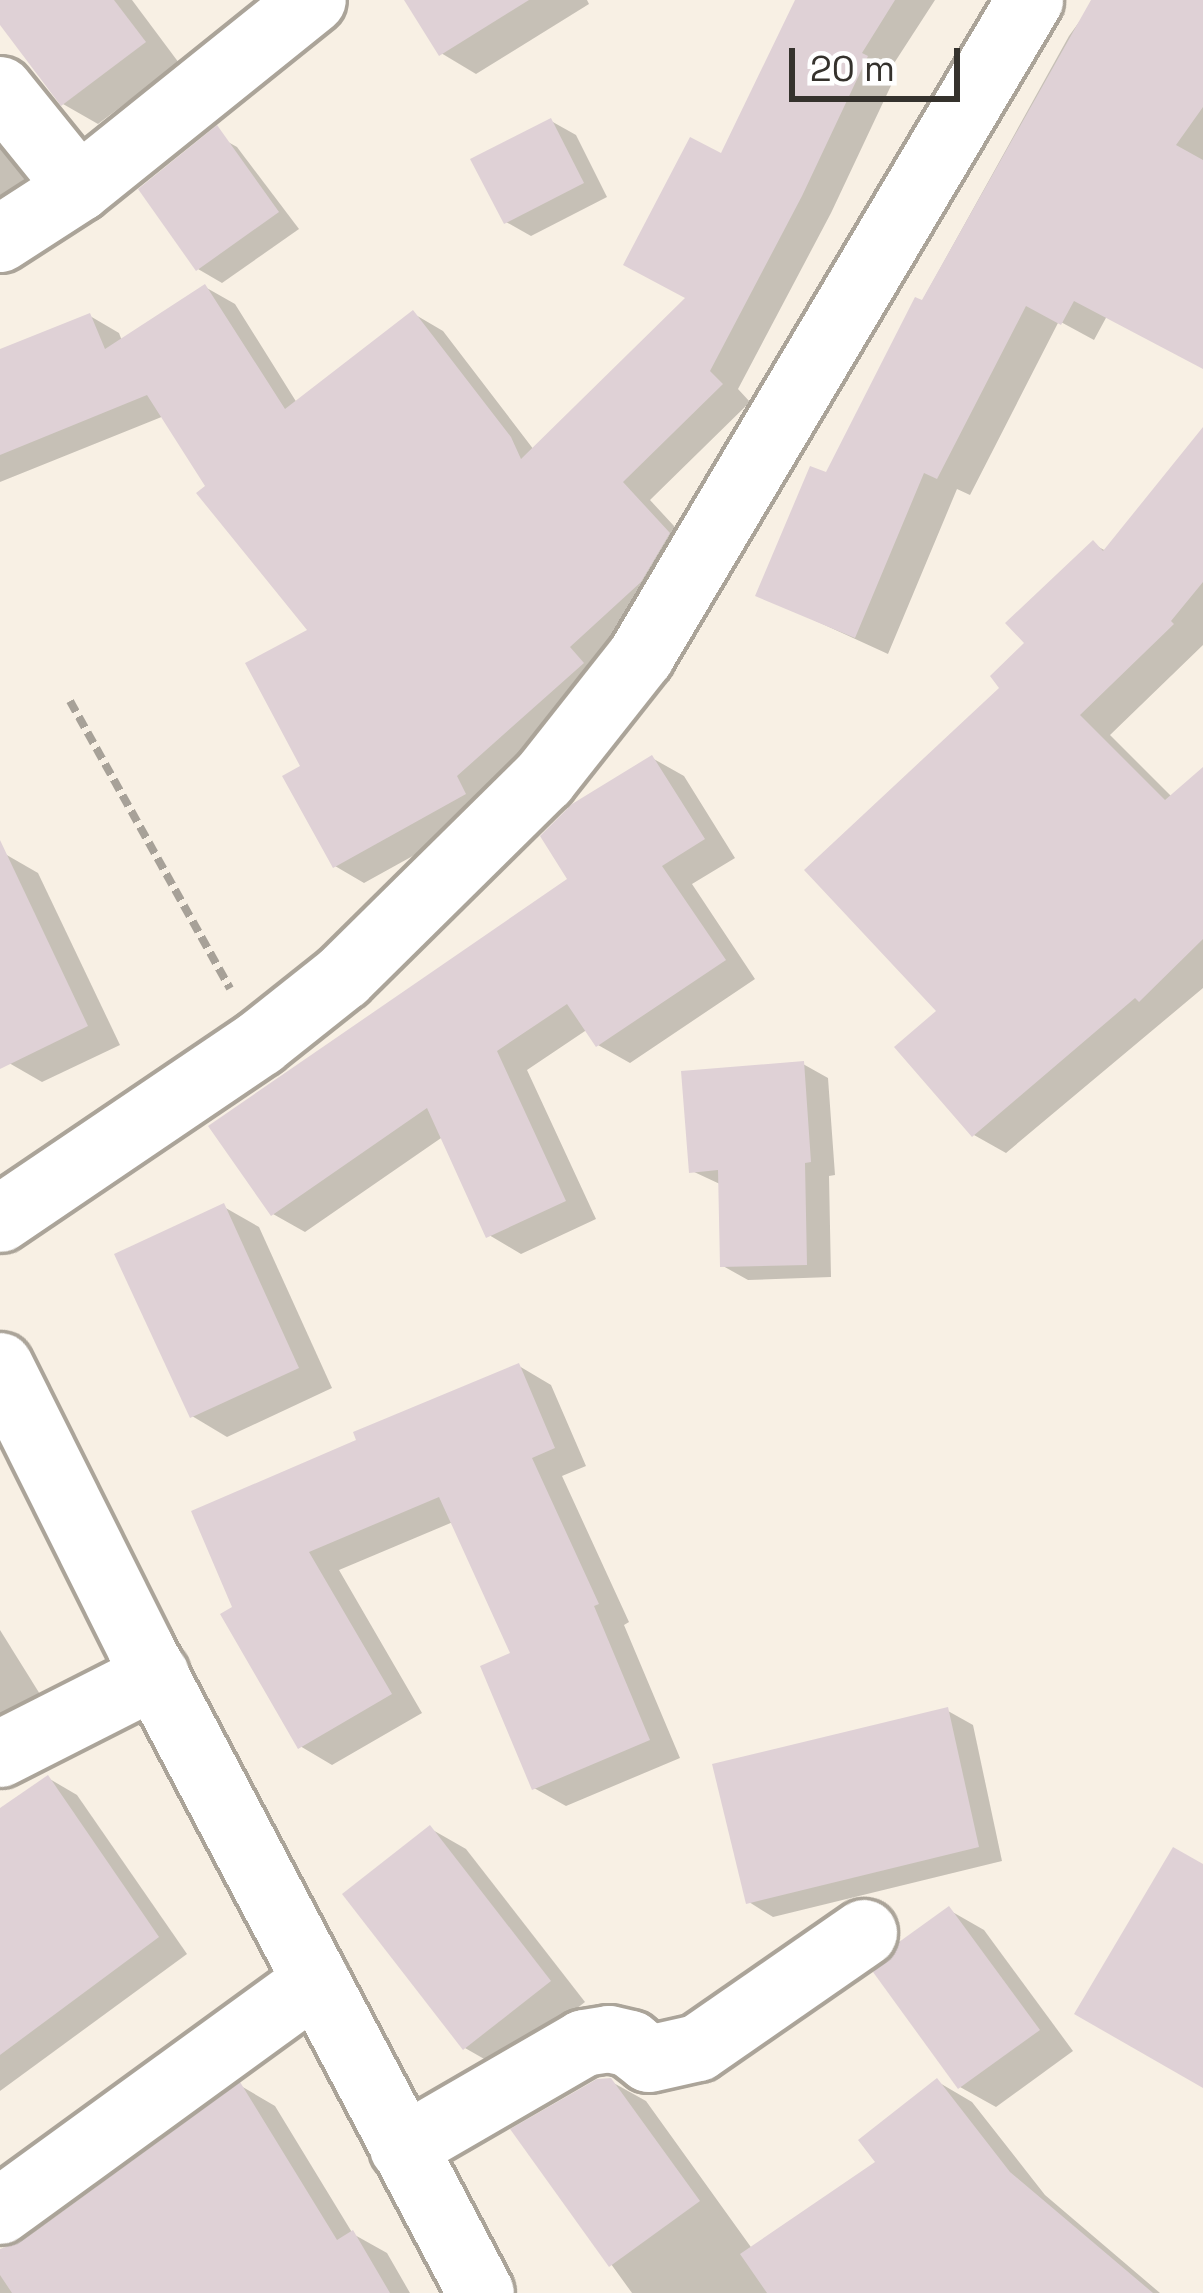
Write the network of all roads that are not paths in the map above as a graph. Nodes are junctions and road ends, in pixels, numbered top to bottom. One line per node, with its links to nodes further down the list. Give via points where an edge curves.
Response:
1 (313, 0): 4 (street)
2 (1030, 0): 6 (street, via 641,656 544,779 343,977 260,1043)
3 (0, 90): 4 (street)
4 (79, 188): 5 (street)
5 (0, 239)
6 (0, 1219)
7 (0, 1366): 8 (street)
8 (156, 1675): 9 (street); 11 (street)
9 (0, 1754)
10 (864, 1933): 12 (street, via 698,2048 649,2059 610,2039 584,2043)
11 (316, 1981): 12 (street); 13 (street)
12 (403, 2147): 14 (street)
13 (0, 2211)
14 (481, 2293)

